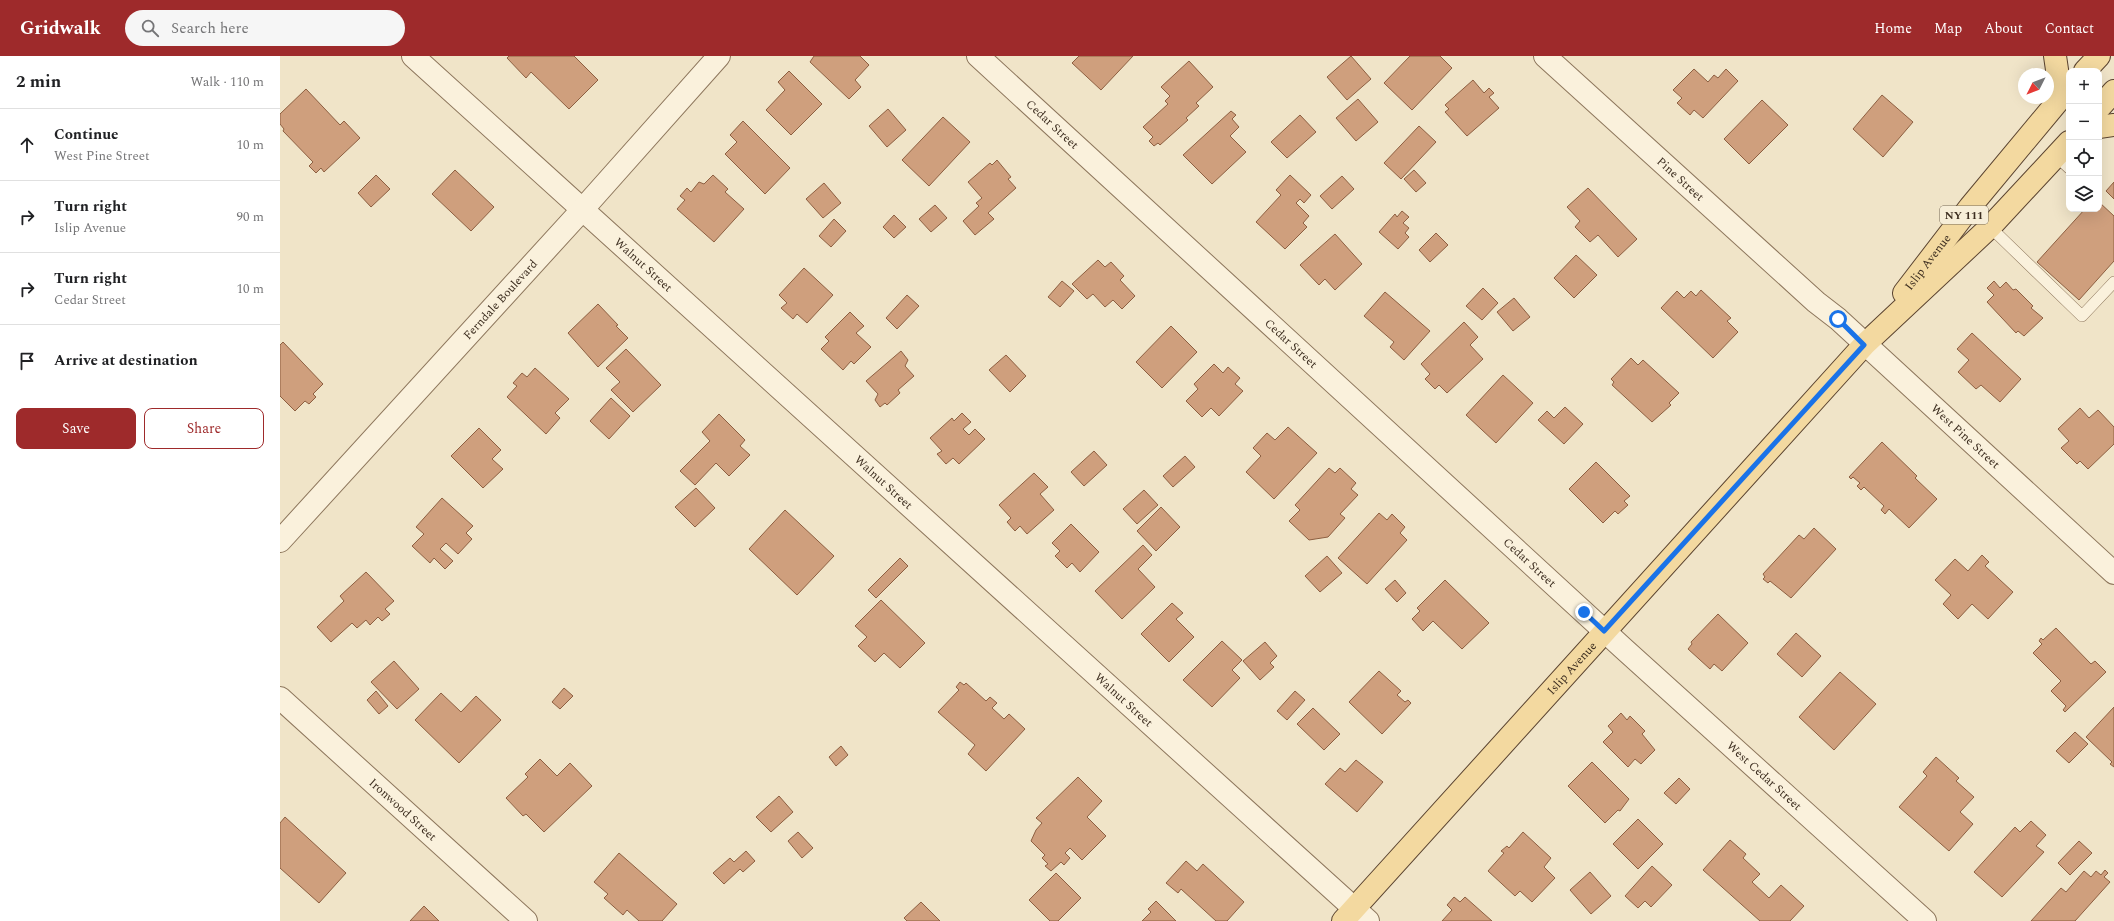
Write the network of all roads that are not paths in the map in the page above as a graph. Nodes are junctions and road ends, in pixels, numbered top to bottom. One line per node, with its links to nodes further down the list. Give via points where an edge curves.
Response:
1 (413, 56): 14 (street, Walnut Street)
2 (719, 56): 14 (street, Ferndale Boulevard)
3 (978, 56): 21 (street, Cedar Street)
4 (1545, 56): 17 (street, Pine Street)
5 (2055, 56): 9 (main road)
6 (2099, 56): 7 (main road)
7 (2088, 68)
8 (2114, 91): 10 (main road)
9 (2065, 93): 18 (main road, Islip Avenue / NY 111, via 1970,207)
10 (2102, 105)
11 (2114, 125): 12 (main road)
12 (2102, 127)
13 (2065, 155): 15 (main road, Islip Avenue / NY 111)
14 (582, 210): 19 (street, Ferndale Boulevard); 23 (street, Walnut Street)
15 (1990, 227): 16 (lane, via 2082,316); 18 (main road, Islip Avenue / NY 111)
16 (2114, 282)
17 (1816, 302): 18 (street, West Pine Street, via 1838,319)
18 (1864, 345): 20 (street, West Pine Street); 21 (main road, Islip Avenue / NY 111)
19 (280, 541)
20 (2114, 573)
21 (1604, 631): 23 (main road, Islip Avenue / NY 111); 25 (street, West Cedar Street)
22 (280, 698): 24 (street, Ironwood Street)
23 (1355, 917)
24 (526, 921)
25 (1925, 921)

